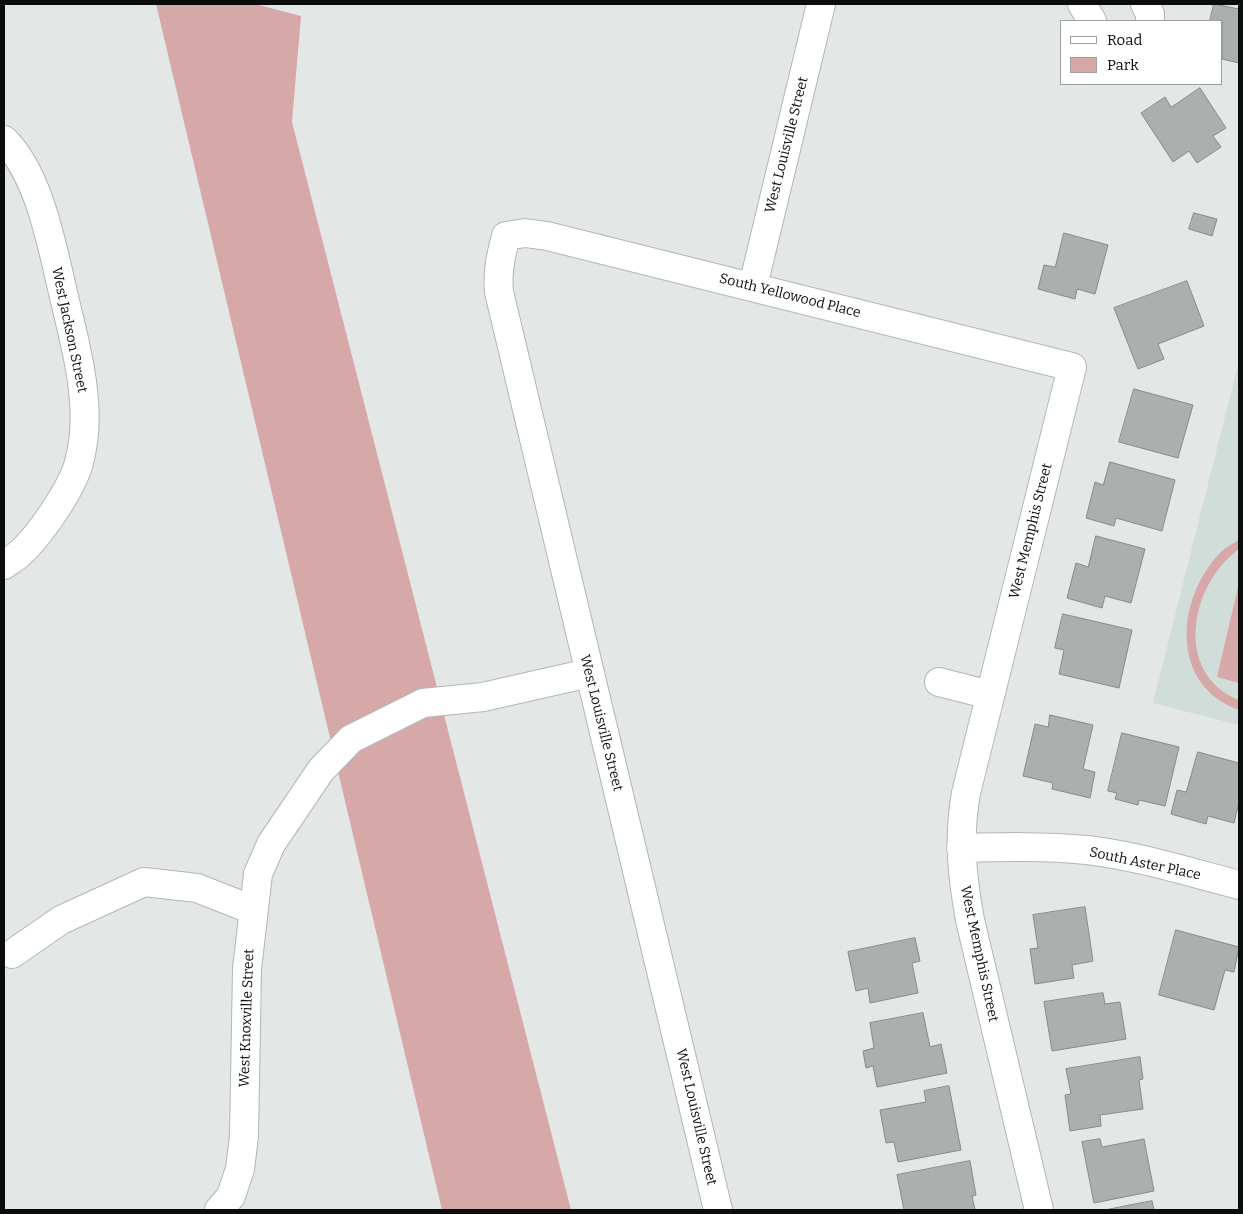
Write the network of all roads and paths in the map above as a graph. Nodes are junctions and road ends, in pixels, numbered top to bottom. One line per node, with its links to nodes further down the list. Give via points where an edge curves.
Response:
1 (821, 4): 8 (street, West Louisville Street)
2 (1082, 4): 4 (street)
3 (1145, 4): 5 (street)
4 (1091, 20)
5 (1150, 20)
6 (4, 140): 10 (street, West Jackson Street, via 14,149 47,226 78,358 84,425 78,467 61,500 41,529 19,554)
7 (506, 236): 8 (street, South Yellowood Place, via 525,233 548,236); 11 (street, West Louisville Street, via 498,276 499,292)
8 (753, 286): 9 (street, South Yellowood Place)
9 (1072, 367): 13 (street, West Memphis Street)
10 (4, 565)
11 (589, 673): 16 (street, West Knoxville Street, via 483,697 423,703 351,739 321,770 271,844 258,874); 19 (street, West Louisville Street)
12 (939, 682): 13 (street)
13 (990, 695): 14 (street, West Memphis Street, via 966,793)
14 (960, 848): 15 (street, South Aster Place, via 1088,850); 20 (street, West Memphis Street, via 970,920)
15 (1239, 885)
16 (253, 910): 17 (street, via 197,888 144,882 60,920); 18 (street, West Knoxville Street, via 247,969 242,1152 231,1196)
17 (12, 954)
18 (219, 1210)
19 (718, 1210)
20 (1039, 1210)

